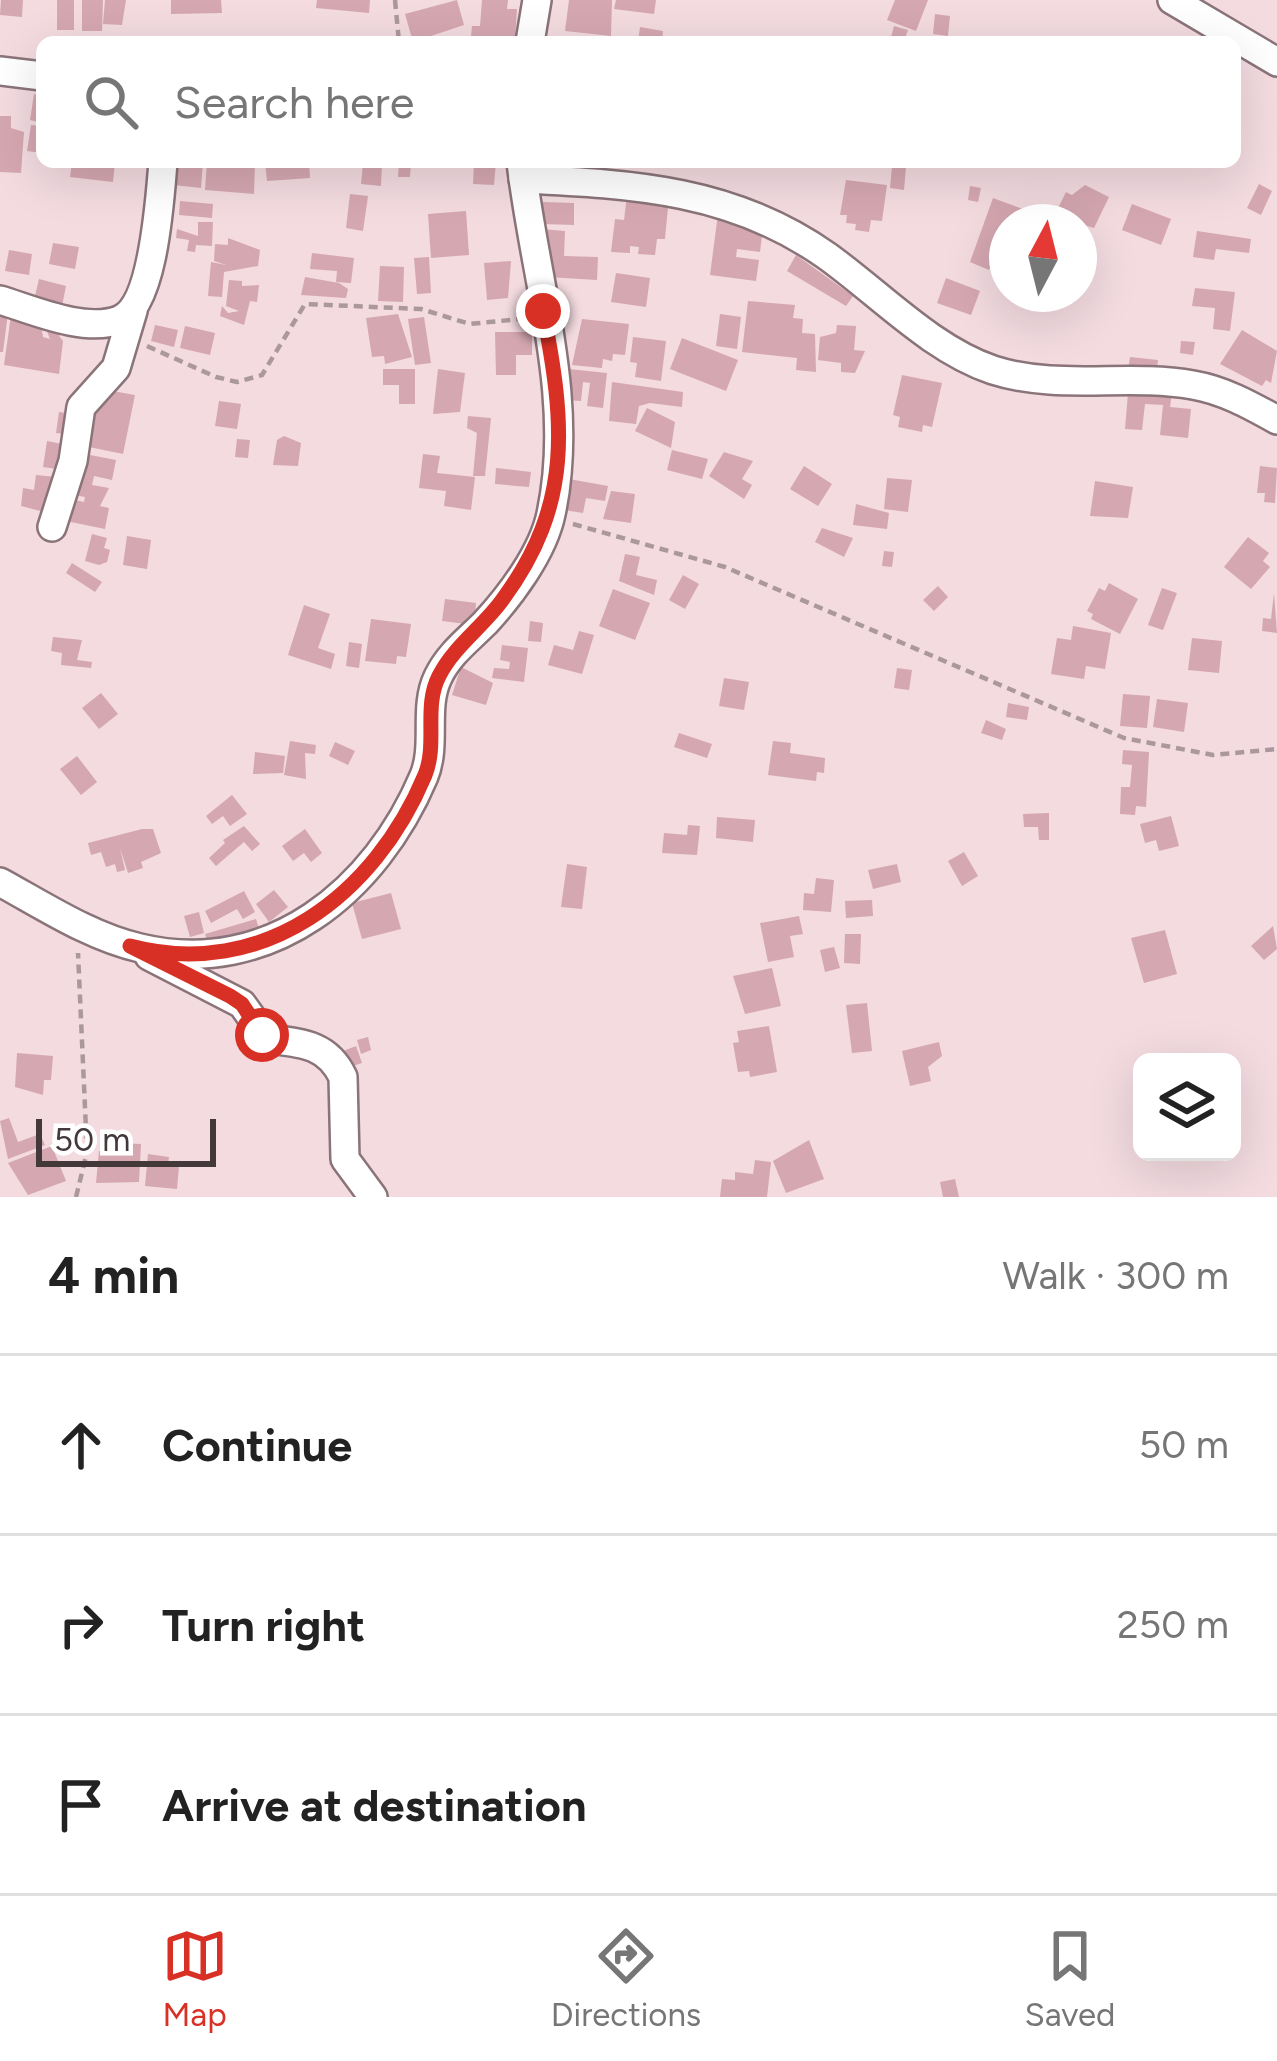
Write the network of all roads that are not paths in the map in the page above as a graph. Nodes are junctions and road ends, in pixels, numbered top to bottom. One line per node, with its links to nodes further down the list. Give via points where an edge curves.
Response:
1 (536, 0): 3 (street)
2 (1172, 0): 4 (street)
3 (531, 36)
4 (1233, 36)
5 (1241, 41): 6 (street)
6 (1277, 62)
7 (0, 71): 8 (street)
8 (36, 75)
9 (163, 168): 12 (street, via 145,281)
10 (522, 171): 13 (street, via 756,213 987,368 1026,380 1187,383); 16 (street, via 557,397 550,518 529,564 436,680 425,775 371,869 297,924 236,951 189,955)
11 (0, 300): 12 (street, via 84,322)
12 (130, 322): 14 (street, via 116,368 81,407)
13 (1277, 420)
14 (52, 527)
15 (0, 882): 16 (street)
16 (130, 946): 17 (street, via 230,996 267,1039 312,1043 337,1065 345,1159)
17 (374, 1197)

